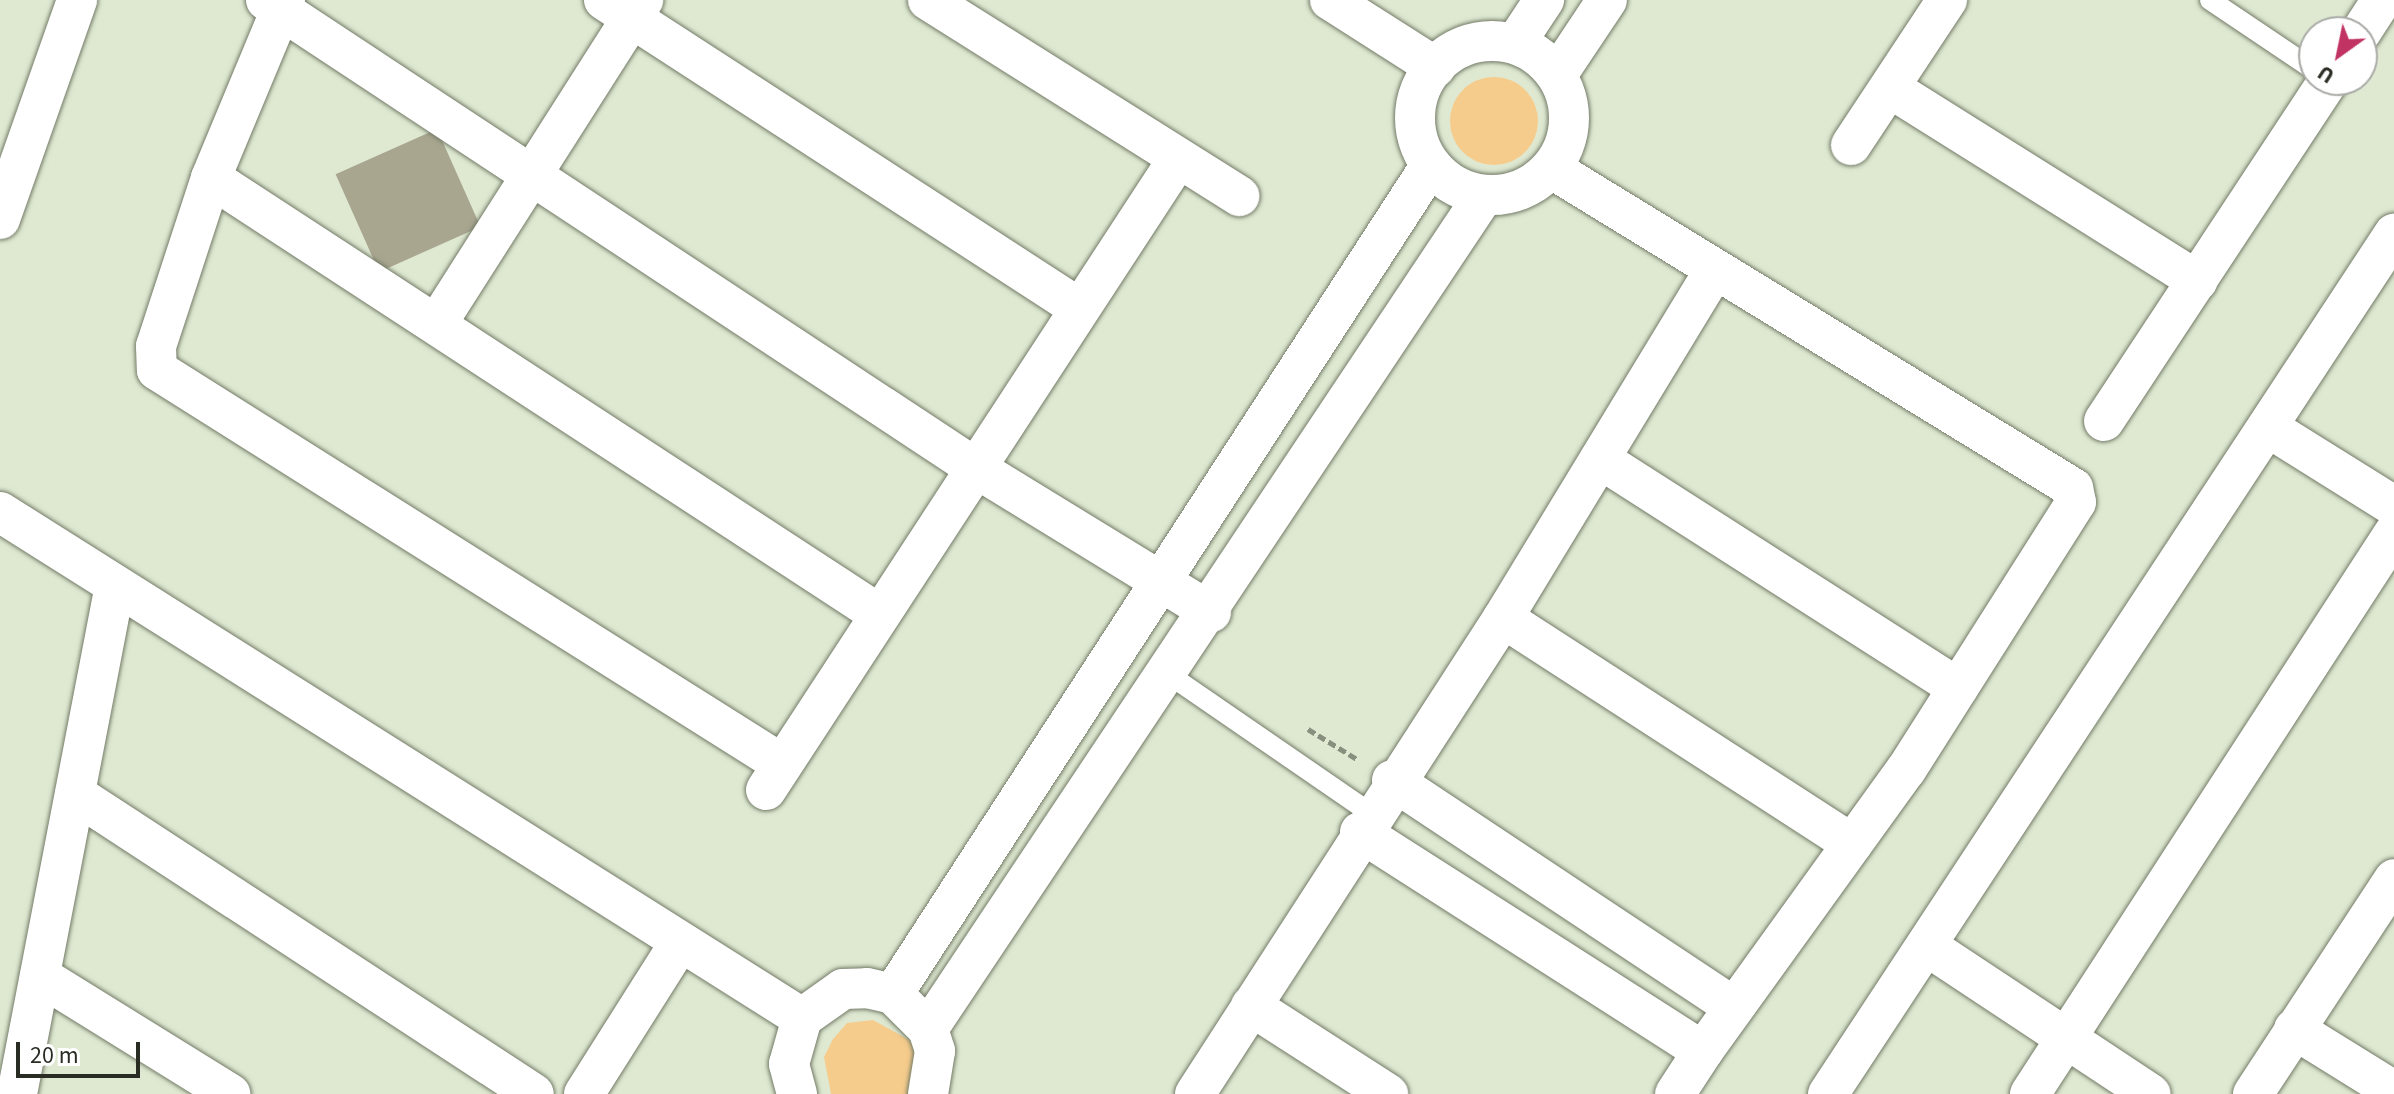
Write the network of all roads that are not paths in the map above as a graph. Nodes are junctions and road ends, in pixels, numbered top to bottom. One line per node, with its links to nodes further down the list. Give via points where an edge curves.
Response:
1 (77, 0): 24 (street)
2 (928, 0): 17 (street)
3 (1330, 0): 12 (street)
4 (1544, 0): 10 (street)
5 (1607, 0): 13 (street)
6 (1947, 0): 14 (street)
7 (2210, 0): 11 (lane)
8 (277, 3): 20 (street); 21 (street)
9 (626, 6): 21 (street); 28 (street)
10 (1515, 44): 12 (street, via 1464,45); 13 (street)
11 (2298, 59)
12 (1435, 67): 18 (street, via 1416,103 1415,129)
13 (1557, 75): 19 (street, via 1570,123)
14 (1890, 88): 16 (street); 27 (street)
15 (2319, 96): 27 (street)
16 (1851, 145)
17 (1178, 159): 23 (street); 28 (street)
18 (1431, 165): 22 (street, via 1459,188); 37 (street)
19 (1552, 169): 22 (street, via 1533,185); 26 (street)
20 (211, 178): 29 (street); 40 (street, via 156,346 157,370 774,777)
21 (531, 178): 29 (street); 33 (street)
22 (1484, 195): 39 (street)
23 (1239, 196)
24 (0, 219)
25 (2394, 234): 31 (street)
26 (1715, 269): 32 (street); 43 (street, via 2073,488 2072,514)
27 (2198, 281): 30 (street)
28 (1079, 308): 33 (street)
29 (438, 322): 40 (street)
30 (2104, 421)
31 (2269, 428): 34 (street); 50 (street)
32 (1600, 459): 41 (street); 43 (street)
33 (974, 467): 37 (street); 40 (street)
34 (2394, 506)
35 (0, 512): 38 (street)
36 (2394, 533): 58 (street)
37 (1162, 580): 39 (street); 52 (street)
38 (115, 585): 45 (street); 49 (street)
39 (1211, 612): 42 (street)
40 (879, 614)
41 (1503, 618): 44 (street); 47 (street)
42 (1168, 674): 46 (lane); 56 (street)
43 (1958, 688): 47 (street)
44 (1392, 780): 46 (street); 54 (street)
45 (75, 794): 51 (street); 63 (street)
46 (1367, 823): 53 (street); 59 (street)
47 (1852, 844): 54 (street)
48 (2394, 879): 57 (street)
49 (680, 942): 55 (street); 64 (street)
50 (1927, 946): 58 (street); 70 (street)
51 (40, 976): 61 (street); 62 (street)
52 (893, 994): 55 (street, via 843,989); 56 (street)
53 (1251, 1006): 67 (street); 68 (street)
54 (1734, 1007): 59 (street)
55 (802, 1018): 65 (street, via 789,1064)
56 (928, 1029): 66 (street, via 935,1051)
57 (2294, 1029): 60 (street); 73 (street)
58 (2066, 1039): 71 (street); 72 (street)
59 (1703, 1051): 69 (street)
60 (2394, 1091)
61 (17, 1094)
62 (230, 1094)
63 (534, 1094)
64 (584, 1094)
65 (797, 1094)
66 (928, 1094)
67 (1195, 1094)
68 (1388, 1094)
69 (1675, 1094)
70 (1828, 1094)
71 (2030, 1094)
72 (2151, 1094)
73 (2253, 1094)

